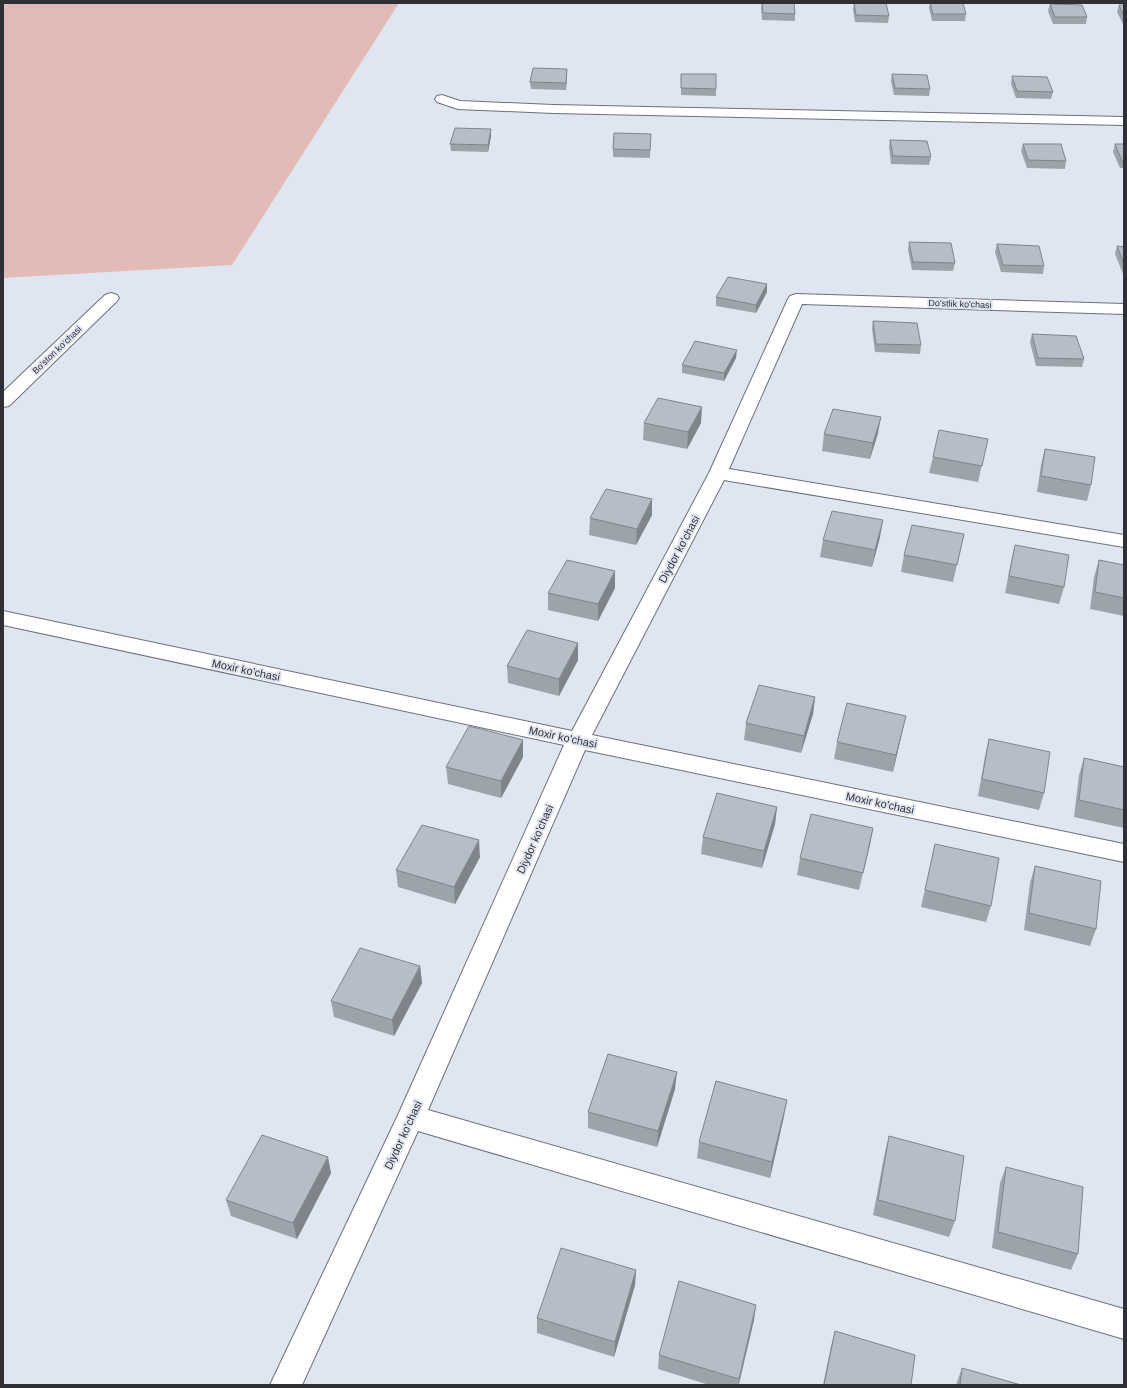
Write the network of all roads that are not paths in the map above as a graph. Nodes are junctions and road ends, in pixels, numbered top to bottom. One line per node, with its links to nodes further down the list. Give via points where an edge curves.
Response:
1 (442, 99): 2 (street, via 458,105 553,109)
2 (1124, 121)
3 (111, 298): 6 (street, Bo'ston ko'chasi)
4 (796, 299): 5 (street, Do'stlik ko'chasi); 7 (street, Diydor ko'chasi)
5 (1124, 309)
6 (3, 402)
7 (718, 473): 8 (street); 10 (street, Diydor ko'chasi)
8 (1124, 541)
9 (3, 618): 10 (street, Moxir ko'chasi)
10 (578, 740): 11 (street, Moxir ko'chasi); 12 (street, Diydor ko'chasi)
11 (1124, 853)
12 (411, 1117): 13 (street); 14 (street, Diydor ko'chasi)
13 (1124, 1324)
14 (286, 1385)

